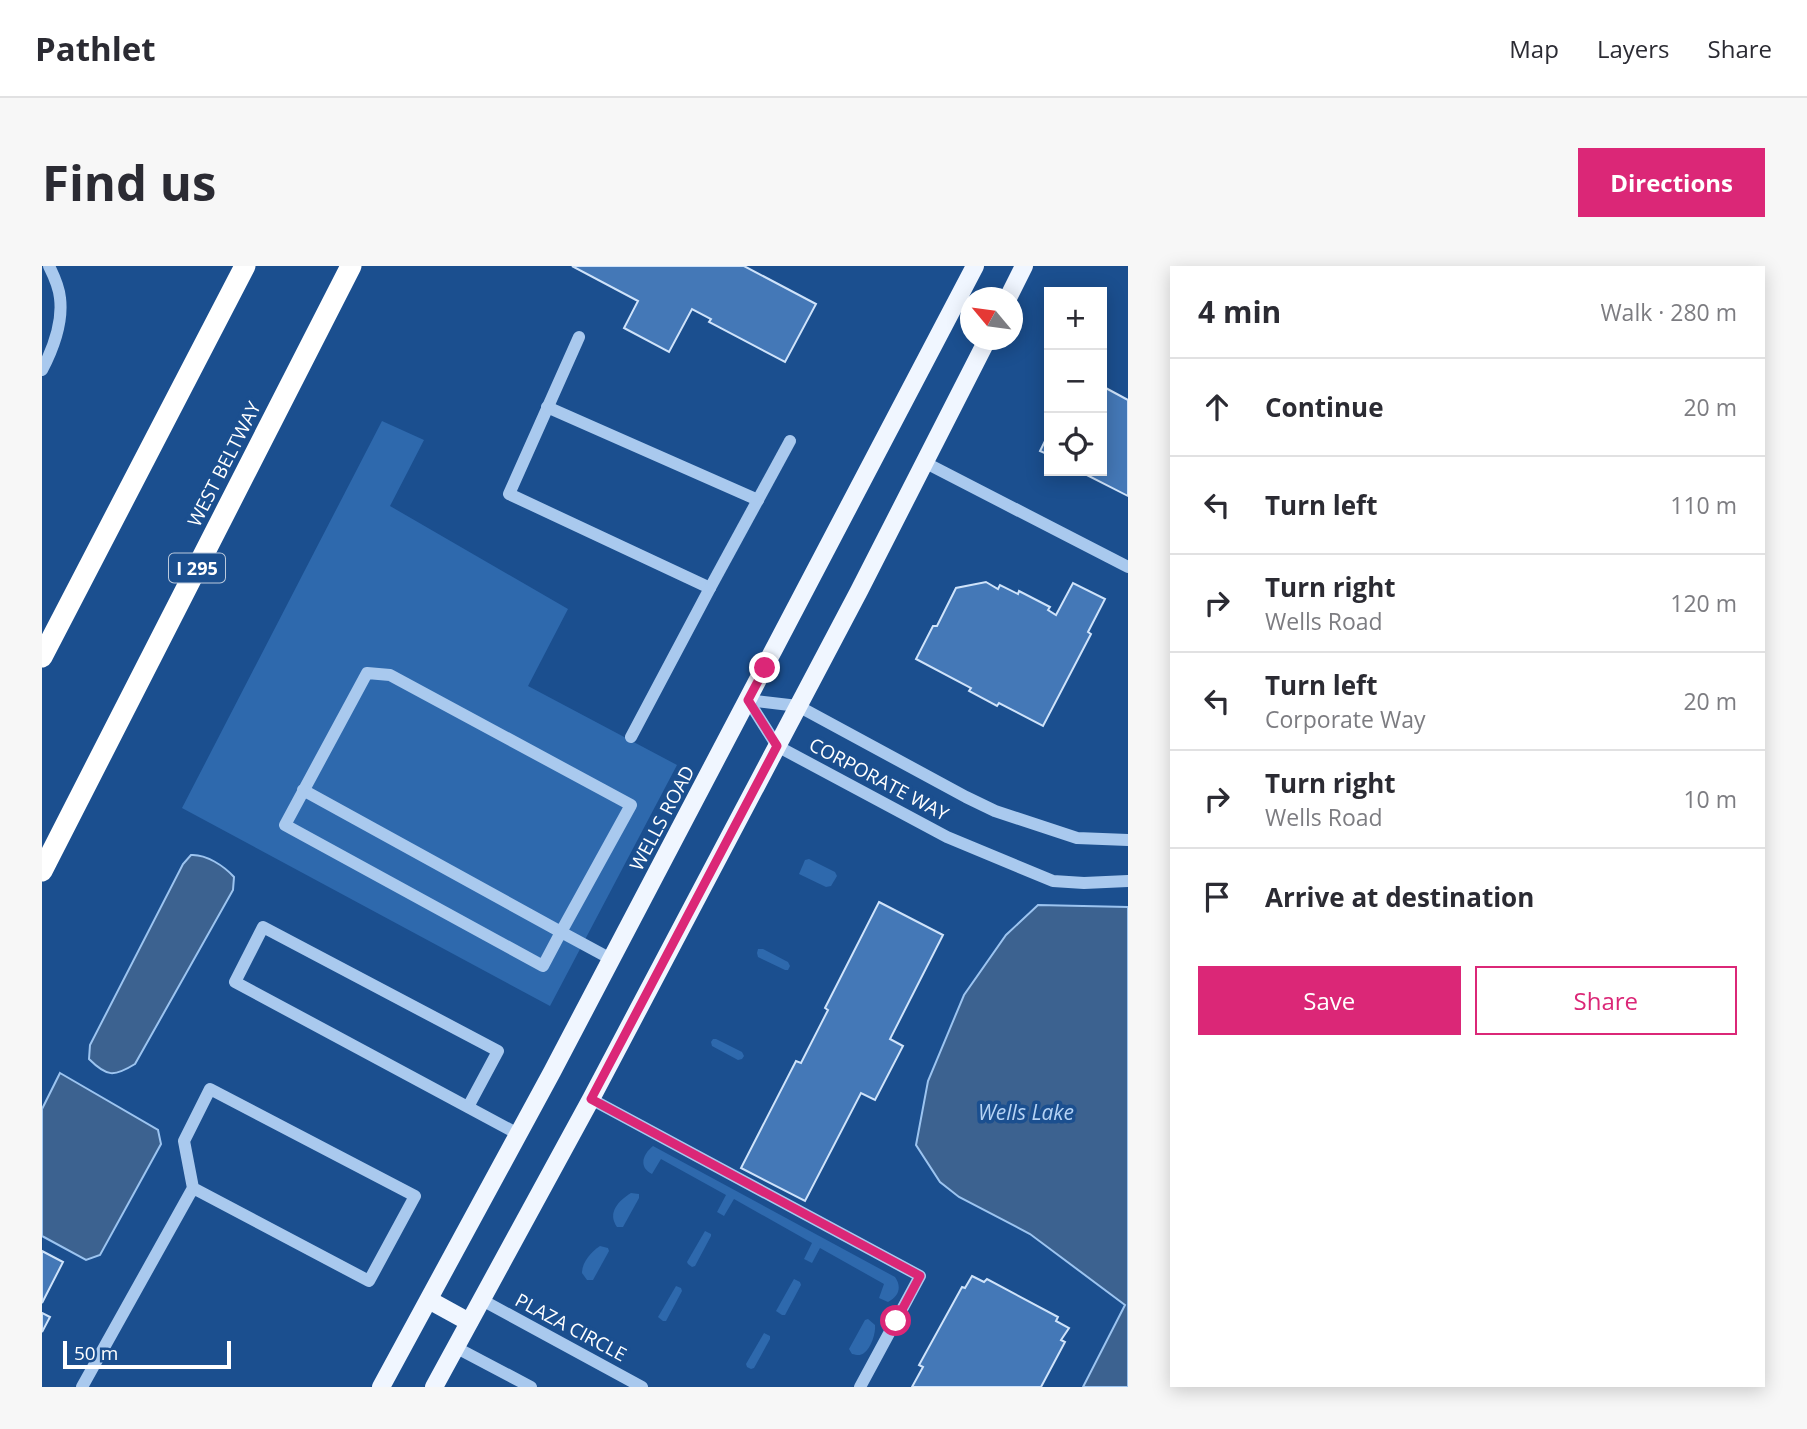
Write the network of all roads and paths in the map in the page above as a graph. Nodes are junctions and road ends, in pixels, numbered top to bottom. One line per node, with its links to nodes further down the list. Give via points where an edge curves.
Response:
1 (50, 266): 9 (street, via 60,299 58,327)
2 (245, 266): 16 (highway)
3 (351, 266): 23 (highway, WEST BELTWAY / I 295)
4 (975, 266): 17 (main road, WELLS ROAD)
5 (1024, 266): 6 (main road)
6 (1014, 287)
7 (579, 337): 10 (street)
8 (982, 350): 12 (main road)
9 (42, 370)
10 (547, 407): 13 (street); 15 (street, via 509,495)
11 (790, 441): 13 (street)
12 (924, 463): 14 (street); 18 (main road)
13 (758, 500): 15 (street)
14 (1128, 567)
15 (710, 588): 19 (street)
16 (42, 657)
17 (748, 700): 18 (street, CORPORATE WAY); 20 (street, CORPORATE WAY); 26 (main road, WELLS ROAD)
18 (798, 706): 20 (main road); 22 (street, CORPORATE WAY, via 995,811 1077,838)
19 (631, 737)
20 (777, 746): 24 (street, CORPORATE WAY, via 947,837 1053,881); 27 (main road)
21 (303, 790): 25 (street); 25 (street, via 285,825 308,838 543,966); 25 (street, via 367,673 390,675 631,805)
22 (1128, 840)
23 (42, 870)
24 (1128, 881)
25 (561, 932): 26 (street)
26 (611, 959): 29 (main road, WELLS ROAD)
27 (591, 1099): 32 (main road); 40 (street, via 920,1276)
28 (468, 1107): 28 (street, via 234,982 263,926 498,1051); 29 (street)
29 (518, 1134): 31 (main road, WELLS ROAD)
30 (193, 1188): 30 (street, via 369,1282 415,1196 210,1089 184,1141); 35 (street)
31 (429, 1300): 33 (main road); 36 (main road, WELLS ROAD)
32 (482, 1300): 33 (main road); 39 (street, PLAZA CIRCLE)
33 (469, 1322): 34 (main road)
34 (455, 1347): 37 (main road); 38 (street)
35 (82, 1387)
36 (382, 1387)
37 (434, 1387)
38 (531, 1387)
39 (642, 1387)
40 (860, 1387)

